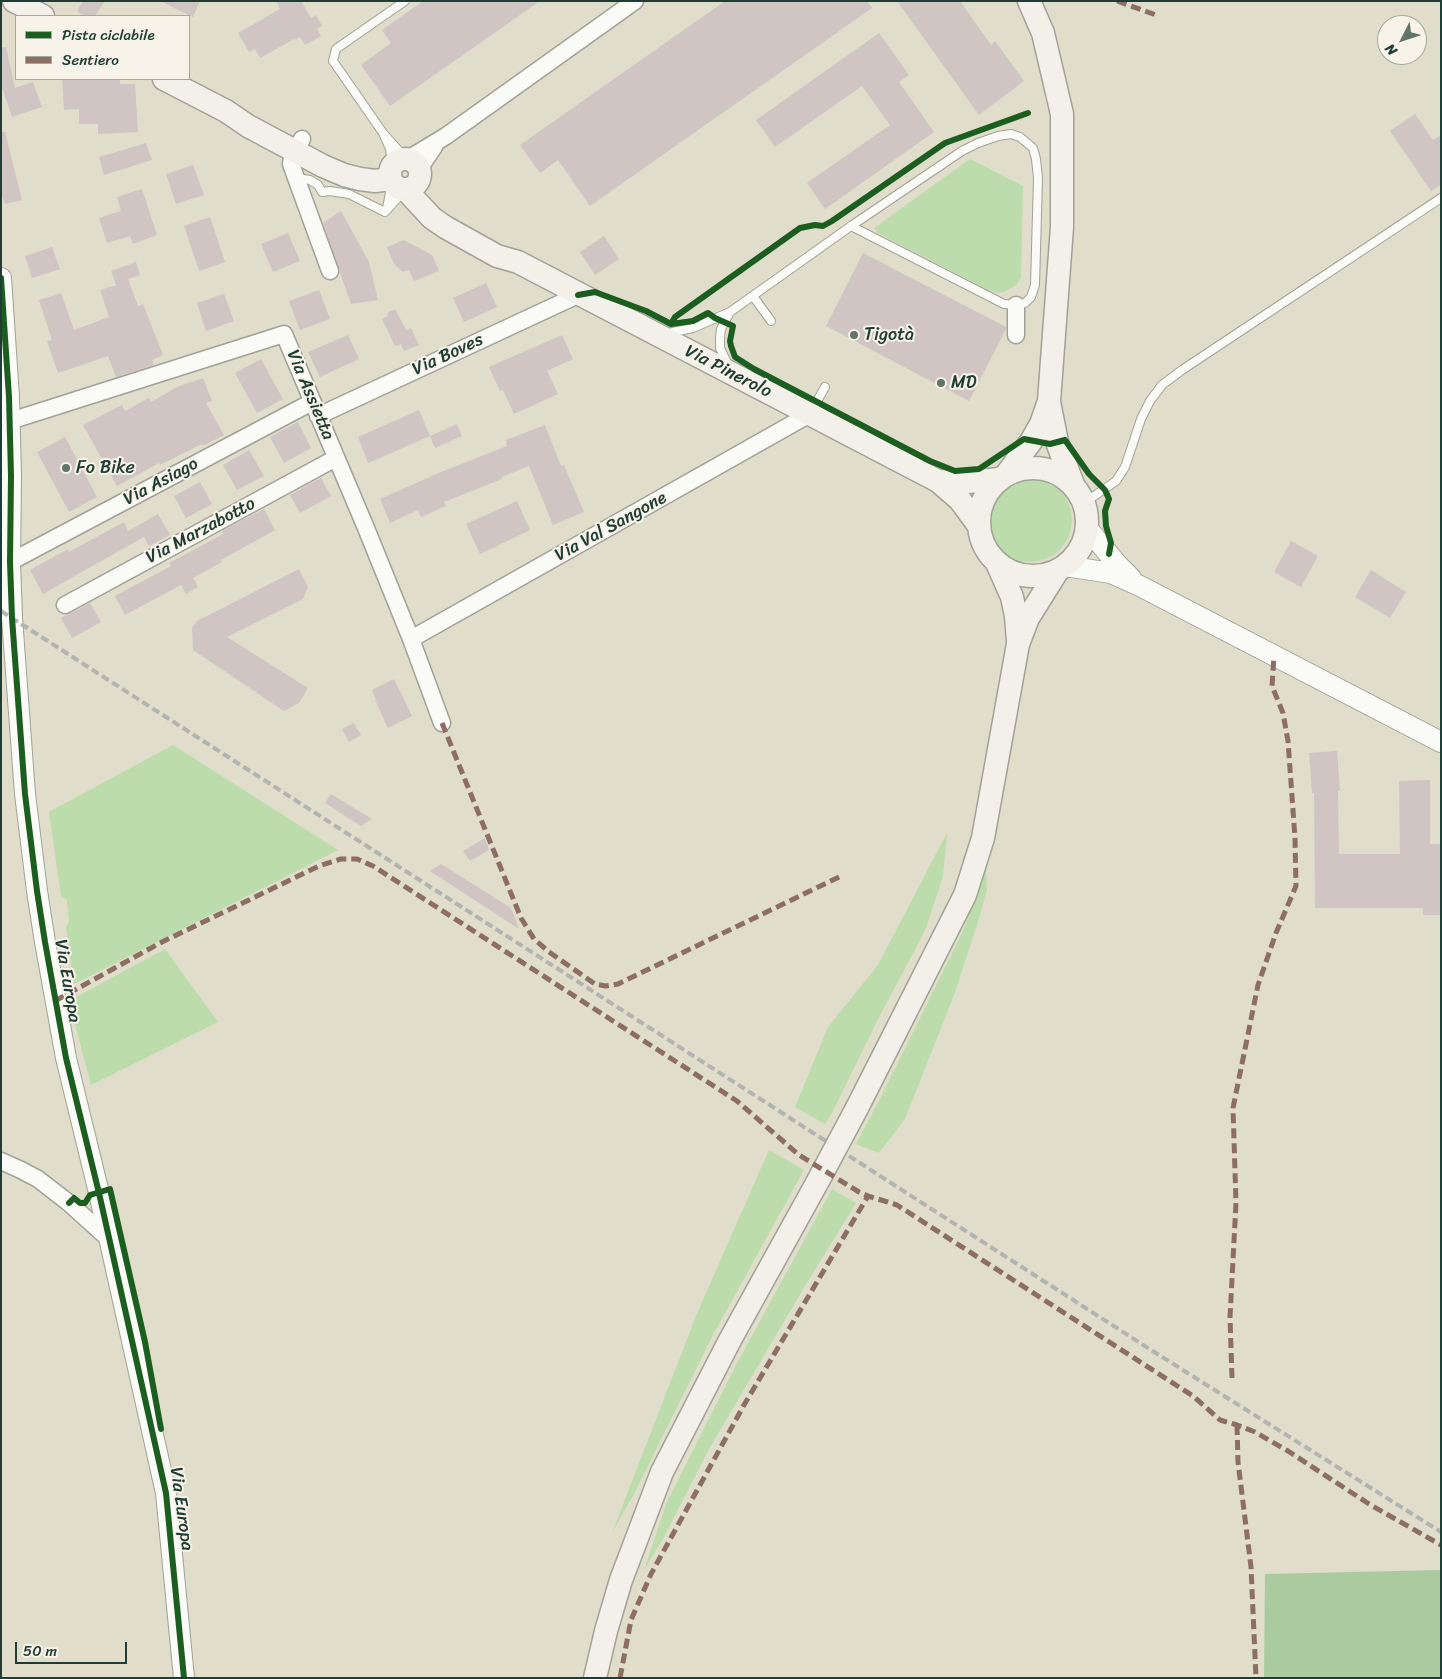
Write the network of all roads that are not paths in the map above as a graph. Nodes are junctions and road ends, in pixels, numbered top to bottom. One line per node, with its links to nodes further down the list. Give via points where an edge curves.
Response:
1 (405, 1): 7 (lane, via 336,49 333,61)
2 (635, 1): 9 (street, via 440,140 430,152)
3 (1029, 1): 25 (main road, via 1043,33 1062,114 1062,227)
4 (22, 3): 5 (main road)
5 (41, 15)
6 (166, 80): 8 (main road, via 226,111 252,118)
7 (383, 132): 9 (lane); 9 (lane)
8 (299, 145): 9 (main road, via 358,166); 10 (street, via 291,164)
9 (403, 172): 12 (lane); 12 (lane); 16 (main road, Via Pinerolo, via 448,215 490,239 518,262)
10 (296, 182): 12 (lane, via 310,180 322,192 349,194); 14 (street)
11 (1441, 198): 32 (lane, via 1162,385 1141,419 1126,468 1116,482)
12 (386, 212)
13 (851, 226): 17 (lane); 18 (lane, via 1004,304); 18 (lane, via 962,151 998,136 1011,134 1020,137 1033,148 1038,178 1035,285 1032,297)
14 (330, 270)
15 (1, 278): 28 (street, Via Europa)
16 (578, 295): 22 (main road, Via Pinerolo); 26 (street, Via Boves)
17 (752, 296): 19 (lane); 20 (lane)
18 (1016, 305): 21 (street)
19 (730, 312): 22 (lane, via 693,328); 23 (lane, via 721,329 720,348 725,362)
20 (771, 320)
21 (1016, 335)
22 (659, 336): 23 (main road, Via Pinerolo)
23 (737, 376): 27 (main road, Via Pinerolo)
24 (824, 387): 27 (lane)
25 (1049, 400): 30 (main road, via 1032,440); 32 (main road, via 1057,442)
26 (315, 409): 28 (street, Via Assietta, via 284,334); 29 (street, Via Assietta); 35 (street, Via Asiago)
27 (810, 414): 31 (main road, Via Pinerolo); 40 (street, Via Val Sangone)
28 (10, 421): 35 (street, Via Europa)
29 (336, 458): 39 (street, Via Marzabotto); 40 (street, Via Assietta)
30 (1002, 477): 31 (main road, Via Pinerolo, via 968,482); 32 (main road, via 1023,468 1042,468 1060,475); 33 (main road, via 987,492 980,508)
31 (938, 481): 33 (main road, Via Pinerolo, via 960,500)
32 (1079, 495): 34 (main road, via 1087,516)
33 (978, 526): 36 (main road, via 981,540)
34 (1087, 528): 37 (main road, via 1076,556); 38 (street, via 1116,564)
35 (10, 562): 45 (street, Via Europa, via 25,794 45,942 66,1058)
36 (997, 563): 37 (main road, via 1026,576 1043,576); 41 (main road, via 1012,597)
37 (1062, 568): 38 (street, via 1111,573); 41 (main road, via 1028,618)
38 (1140, 586): 43 (street)
39 (65, 605)
40 (411, 639): 42 (street, Via Assietta)
41 (1018, 644): 47 (main road, bridge, via 984,838 965,895 857,1108 662,1472 621,1580)
42 (442, 723)
43 (1441, 742)
44 (1, 1161): 45 (street, via 38,1179)
45 (110, 1240): 46 (street, Via Europa, via 166,1493)
46 (184, 1678)
47 (595, 1678)

